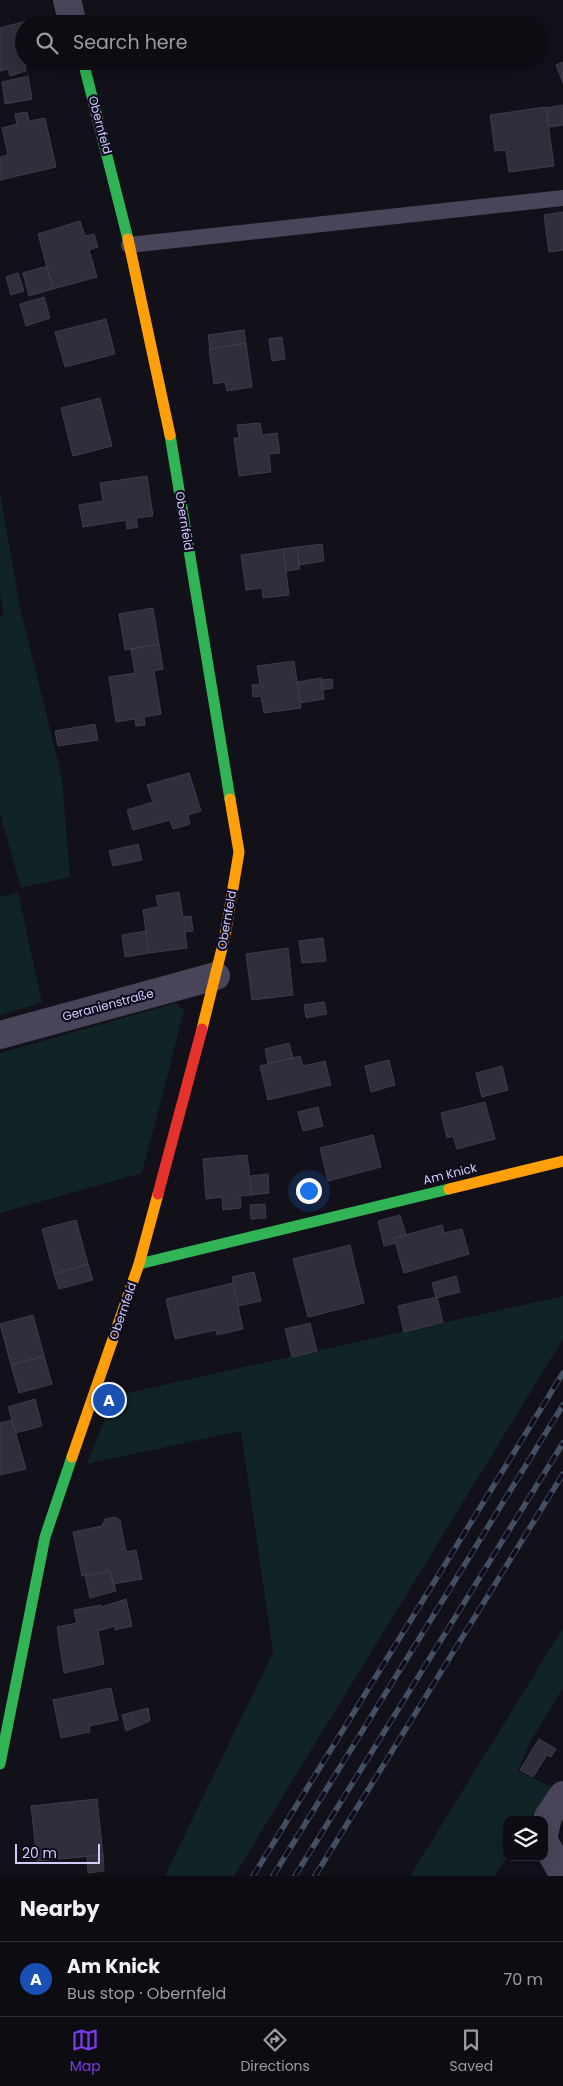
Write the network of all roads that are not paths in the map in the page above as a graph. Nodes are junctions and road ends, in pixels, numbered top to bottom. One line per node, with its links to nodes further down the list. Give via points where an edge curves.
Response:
1 (67, 0): 2 (street)
2 (71, 15)
3 (85, 70): 5 (street, Obernfeld)
4 (563, 198): 5 (lane)
5 (129, 244): 6 (street, Obernfeld, via 166,408 239,852)
6 (216, 976): 7 (street, Geranienstraße); 9 (street, Obernfeld)
7 (0, 1035)
8 (563, 1160): 9 (street, Am Knick)
9 (139, 1264): 10 (street, Obernfeld, via 45,1537)
10 (0, 1764)
11 (563, 1795): 12 (street)
12 (548, 1817)
13 (548, 1848): 14 (street)
14 (563, 1874)

